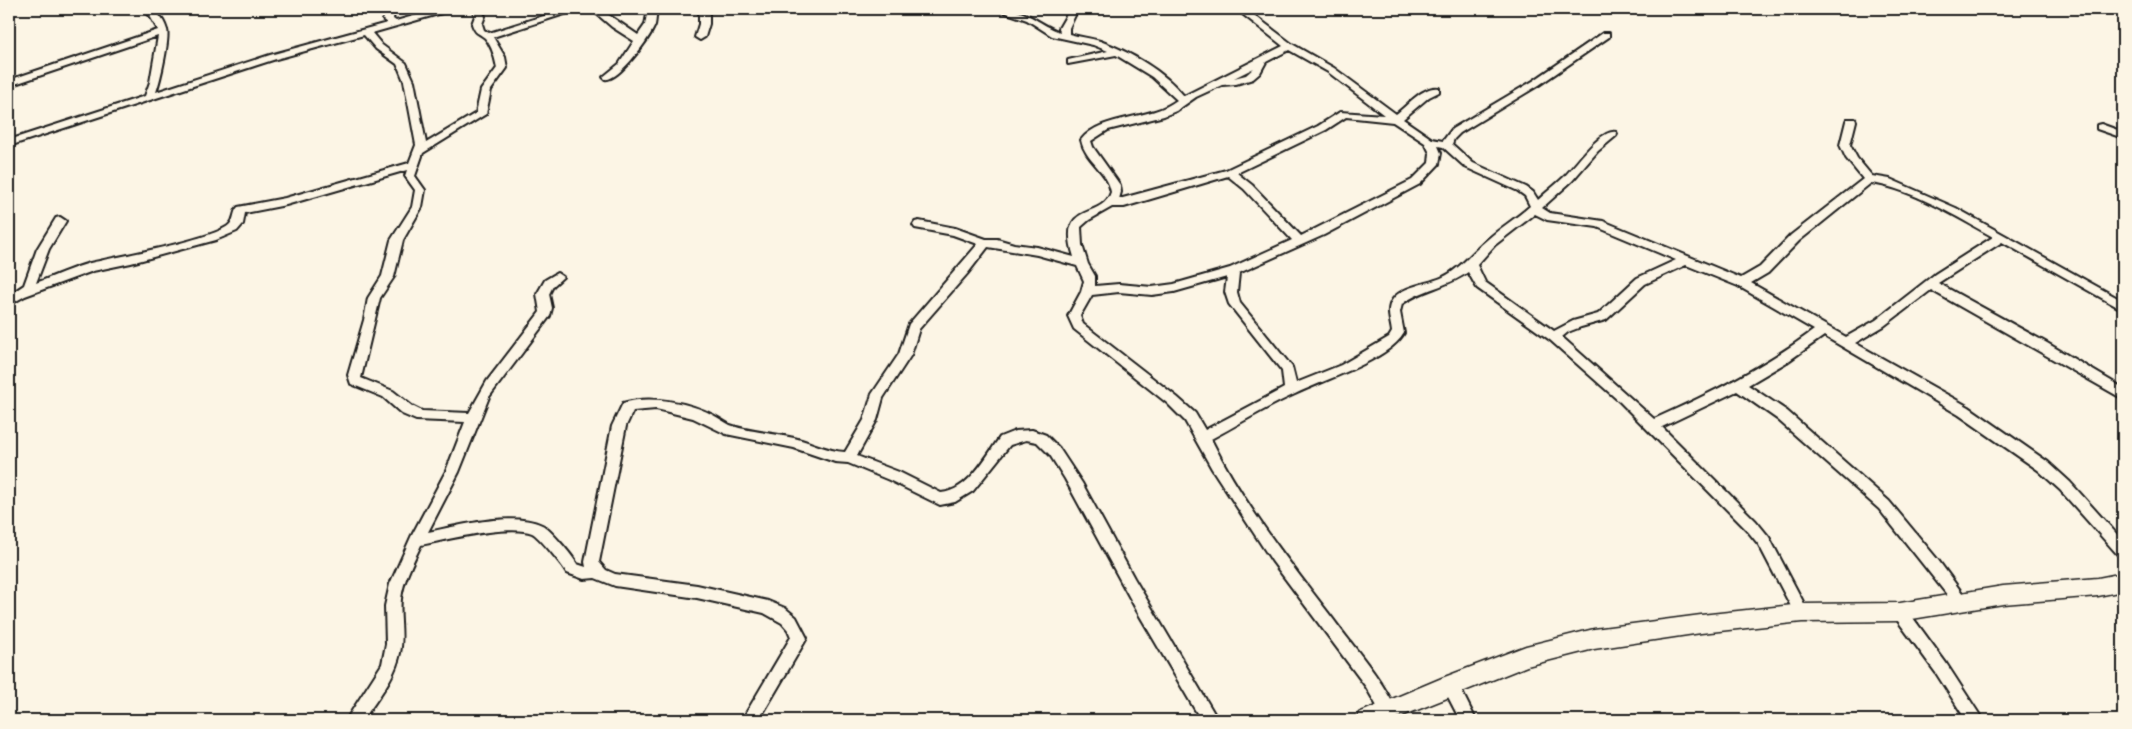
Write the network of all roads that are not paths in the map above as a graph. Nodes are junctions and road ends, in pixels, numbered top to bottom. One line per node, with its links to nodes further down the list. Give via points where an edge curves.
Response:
1 (147, 9): 13 (street, via 154,14)
2 (391, 9): 12 (street, via 388,20)
3 (446, 9): 12 (street)
4 (476, 9): 16 (street, via 480,16 476,24 480,32)
5 (575, 9): 16 (street)
6 (595, 9): 19 (street)
7 (652, 9): 19 (street, via 650,25)
8 (704, 9): 18 (street)
9 (1004, 9): 17 (street)
10 (1074, 9): 17 (street, via 1064,28)
11 (1241, 9): 20 (street)
12 (395, 24): 14 (street)
13 (163, 31): 24 (street); 26 (street, via 155,82)
14 (366, 32): 26 (street, via 273,57); 36 (street, via 401,63 413,96)
15 (1606, 35): 35 (street, via 1536,83 1456,131)
16 (488, 36): 36 (street, via 500,57 502,68 486,90 481,114)
17 (1065, 36): 21 (street, via 1098,44)
18 (700, 37)
19 (639, 40): 23 (street, via 622,66)
20 (1289, 46): 27 (street, via 1262,60 1253,74 1237,81 1221,81); 28 (street, via 1331,70)
21 (1114, 53): 22 (street); 27 (street, via 1170,85)
22 (1071, 62)
23 (608, 77)
24 (9, 83)
25 (1436, 90): 28 (street, via 1425,95)
26 (148, 97): 34 (street)
27 (1183, 101): 40 (street, via 1162,114 1089,135 1086,146 1116,187)
28 (1397, 119): 33 (street); 38 (street, via 1344,114 1322,128)
29 (1851, 121): 39 (street, via 1845,145)
30 (2101, 127): 32 (street)
31 (1612, 134): 41 (street)
32 (2123, 135)
33 (1429, 141): 35 (street); 45 (street, via 1437,153 1436,159 1416,182)
34 (9, 143)
35 (1447, 145): 41 (street, via 1469,165 1522,189 1529,194)
36 (420, 151): 37 (street)
37 (413, 165): 57 (street, via 242,210 233,228 212,237 91,267); 66 (street, via 410,176 420,190 417,207 400,232 388,277 374,298 354,375 355,382 388,394 420,416)
38 (1230, 172): 40 (street, via 1124,203); 45 (street)
39 (1869, 179): 44 (street, via 1883,179 1902,187); 53 (street, via 1795,238 1764,270)
40 (1110, 203): 48 (street, via 1087,216 1076,227)
41 (1535, 207): 47 (street, via 1547,216 1599,224); 49 (street, via 1486,247)
42 (60, 221): 57 (street, via 43,249 30,287)
43 (920, 225): 46 (street)
44 (2001, 237): 54 (street); 59 (street)
45 (1299, 241): 50 (street)
46 (985, 242): 48 (street); 69 (street, via 913,327 905,355 877,397 870,420)
47 (1686, 260): 53 (street); 61 (street, via 1641,281 1602,317 1564,329)
48 (1082, 263): 56 (street, via 1089,274 1090,283)
49 (1471, 264): 51 (street); 55 (street)
50 (1234, 271): 56 (street, via 1174,288); 64 (street, via 1230,292 1235,304 1288,370)
51 (1456, 275): 55 (street); 64 (street, via 1398,300 1394,310 1398,333 1393,340 1345,368)
52 (556, 276): 66 (street, via 543,294 546,313 496,377)
53 (1742, 283): 60 (street)
54 (1930, 284): 62 (street, via 1881,323); 65 (street)
55 (1480, 285): 61 (street)
56 (1086, 291): 68 (street, via 1074,316 1078,326 1172,400 1190,417)
57 (24, 292): 58 (street)
58 (9, 301)
59 (2123, 306)
60 (1824, 329): 62 (street); 63 (street, via 1780,362)
61 (1554, 337): 67 (street)
62 (1846, 342): 71 (street, via 1964,411 2043,466)
63 (1739, 386): 67 (street); 74 (street, via 1782,415 1884,505)
64 (1291, 390): 68 (street)
65 (2123, 394)
66 (474, 420): 70 (street)
67 (1652, 426): 76 (street, via 1764,541)
68 (1203, 437): 78 (street, via 1216,465 1277,557 1371,682)
69 (849, 458): 72 (street, via 795,443 726,430 708,418 656,404 628,407 619,426 592,562); 81 (street, via 945,500 961,493 1012,436 1023,434 1045,440 1066,470)
70 (418, 540): 72 (street, via 472,530 530,526 543,533 550,544 566,556 572,569); 79 (street, via 393,592 394,645 391,660)
71 (2123, 550)
72 (596, 572): 80 (street, via 615,580 698,592 762,606 794,624 799,638)
73 (2123, 582): 74 (main road)
74 (1961, 601): 75 (main road)
75 (1900, 612): 76 (main road); 84 (street)
76 (1802, 613): 77 (main road, via 1594,639 1526,656)
77 (1450, 685): 78 (main road); 83 (street)
78 (1388, 710): 82 (main road)
79 (354, 720)
80 (750, 720)
81 (1210, 720)
82 (1367, 720)
83 (1468, 720)
84 (1975, 720)

